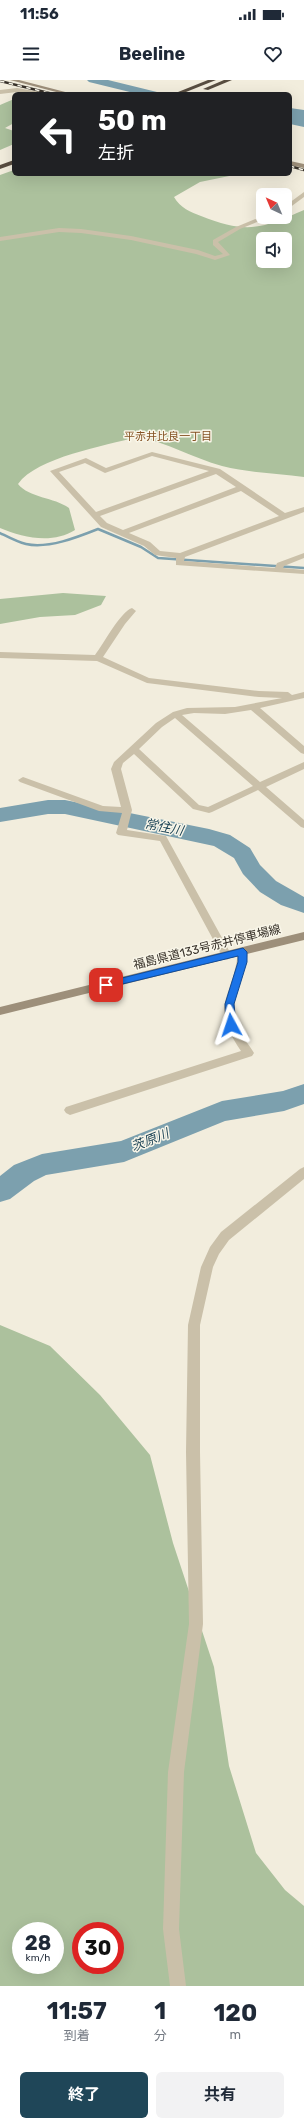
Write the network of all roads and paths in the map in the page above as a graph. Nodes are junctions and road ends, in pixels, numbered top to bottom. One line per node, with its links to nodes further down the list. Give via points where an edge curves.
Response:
1 (13, 80): 6 (main road)
2 (213, 80): 7 (highway)
3 (229, 80): 8 (highway)
4 (0, 92): 5 (street)
5 (28, 92)
6 (62, 92)
7 (181, 92)
8 (197, 92)
9 (12, 157): 10 (highway)
10 (0, 161)
11 (12, 163): 14 (highway)
12 (292, 163): 13 (main road)
13 (304, 166)
14 (0, 167)
15 (304, 194): 16 (street)
16 (292, 203)
17 (256, 221): 18 (street, via 215,241 227,255 215,258 131,238 81,231 60,230)
18 (0, 239)
19 (217, 471): 20 (street); 22 (street); 22 (street, via 152,454 105,471 86,460 54,471)
20 (242, 488): 23 (street); 24 (street)
21 (304, 509): 23 (street)
22 (95, 515): 24 (street, via 104,525)
23 (284, 516): 26 (street)
24 (123, 533): 26 (street, via 147,544 158,553)
25 (304, 555): 27 (street)
26 (180, 558): 27 (street, via 179,563)
27 (280, 568): 28 (street)
28 (304, 572)
29 (132, 611): 31 (street)
30 (0, 655): 31 (street)
31 (98, 658): 32 (street, via 147,680 259,694)
32 (303, 695): 33 (street)
33 (253, 707): 34 (street, via 224,711 184,711); 36 (street)
34 (176, 714): 35 (street, via 156,728); 39 (street)
35 (134, 749): 39 (street, via 196,806 209,810); 40 (street, via 116,768)
36 (304, 751)
37 (304, 765): 39 (street)
38 (23, 780): 40 (street, via 102,809)
39 (260, 786): 41 (street)
40 (127, 813): 44 (street, via 121,833 163,838)
41 (304, 825)
42 (304, 936): 43 (main road, 福島県道133号赤井停車場線)
43 (243, 952): 44 (main road, 福島県道133号赤井停車場線); 46 (street, via 243,962 229,1015 231,1025 248,1053)
44 (227, 956): 45 (main road, 福島県道133号赤井停車場線)
45 (0, 1011)
46 (70, 1110)
47 (304, 1172): 48 (street, via 225,1236 214,1251 207,1267 194,1325 192,1452 196,1624 176,1772 171,1929)
48 (178, 1986)

